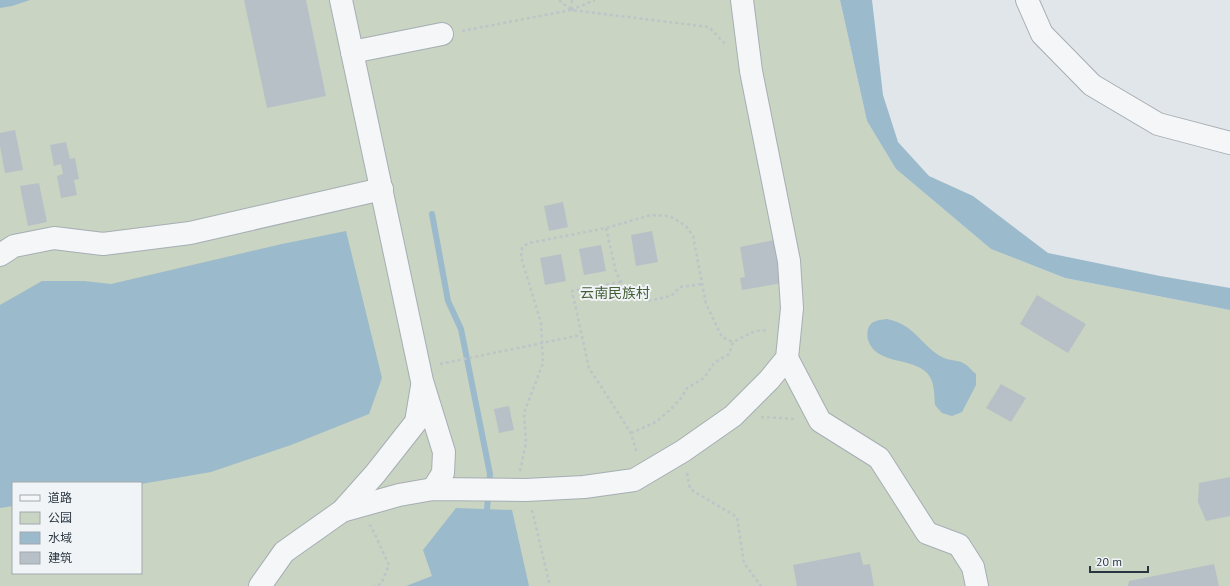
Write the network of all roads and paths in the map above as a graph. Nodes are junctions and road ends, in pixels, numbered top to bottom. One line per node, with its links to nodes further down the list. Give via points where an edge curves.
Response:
1 (341, 0): 10 (street)
2 (559, 0): 7 (path)
3 (572, 0): 7 (path)
4 (595, 0): 7 (path)
5 (742, 0): 17 (street, via 751,71 789,261 792,308)
6 (1027, 0): 11 (street, via 1042,34 1092,85 1158,124)
7 (571, 10): 8 (path); 9 (path)
8 (708, 27)
9 (442, 34): 10 (street)
10 (352, 52): 12 (street)
11 (1230, 143)
12 (382, 189): 14 (street, via 190,233 103,244 54,238 14,246); 23 (street)
13 (606, 228): 15 (path, via 616,272); 16 (path, via 651,215 670,216 686,226 693,236); 19 (path, via 528,243 522,248 521,257 541,323)
14 (0, 255)
15 (621, 282): 16 (path, via 647,301 671,296 680,287); 18 (path, via 572,292)
16 (702, 284): 20 (path, via 706,304 715,326 722,337)
17 (790, 334): 20 (path, via 764,329); 21 (street)
18 (581, 335): 19 (path); 26 (path, via 589,368)
19 (542, 342): 22 (path); 30 (path, via 543,363 524,413 526,444 519,476)
20 (733, 342): 26 (path, via 729,354 714,364 704,378 687,388 671,409 656,422)
21 (787, 358): 24 (street); 25 (street)
22 (450, 362)
23 (422, 381): 29 (street, via 444,452 443,473); 31 (street, via 416,422 376,474)
24 (733, 416): 25 (path); 27 (street)
25 (820, 421): 36 (street, via 879,458 927,533 959,545 973,566)
26 (631, 433): 28 (path)
27 (683, 451): 28 (street); 35 (path, via 690,489 737,517 744,563)
28 (643, 475): 30 (street, via 634,480 584,487)
29 (434, 489): 30 (street); 31 (street, via 400,495)
30 (520, 490): 34 (path, via 537,527)
31 (342, 511): 32 (street, via 284,552); 33 (path, via 372,526 389,564 381,584)
32 (260, 586)
33 (374, 586)
34 (550, 586)
35 (760, 586)
36 (977, 586)

